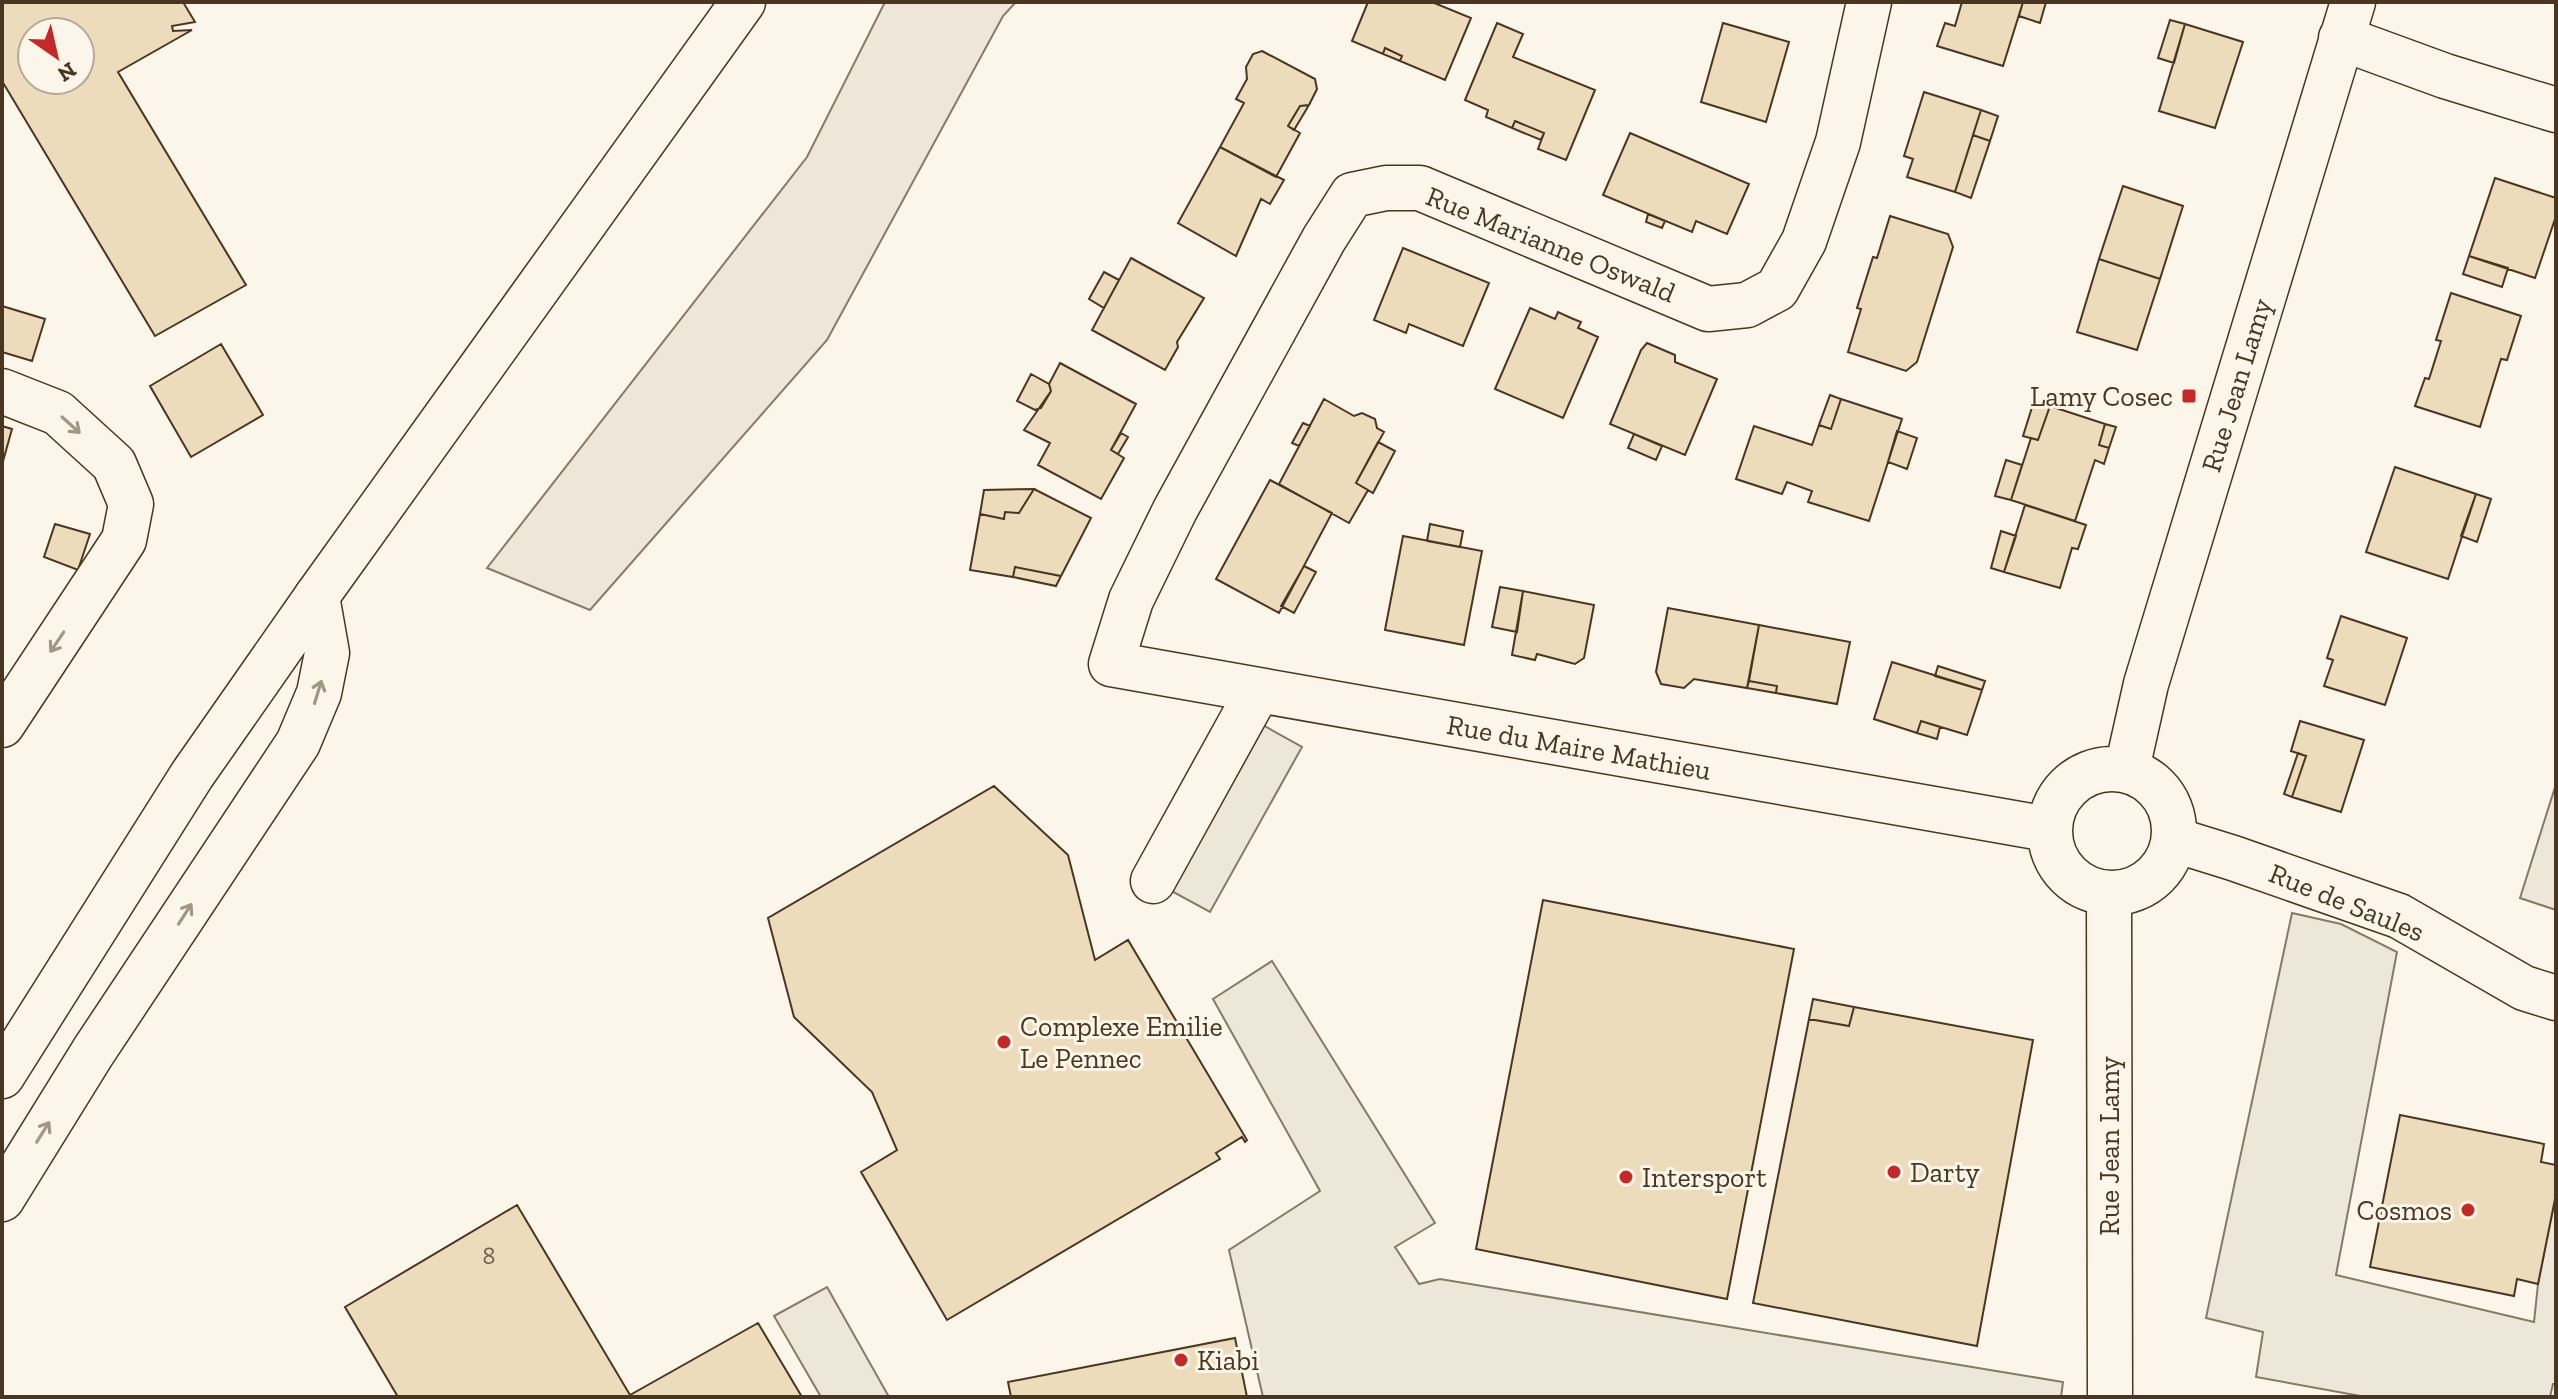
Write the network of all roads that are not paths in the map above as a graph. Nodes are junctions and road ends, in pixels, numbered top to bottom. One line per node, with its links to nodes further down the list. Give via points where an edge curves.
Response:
1 (743, 2): 6 (street)
2 (1869, 2): 7 (street, Rue Marianne Oswald, via 1838,142 1804,241 1777,289 1747,305 1708,309 1420,188 1352,195 1175,510 1131,600)
3 (2347, 20): 4 (street, via 2445,76); 10 (street, Rue Jean Lamy, via 2146,684)
4 (2556, 110)
5 (2, 391): 9 (street, one-way to 9, via 58,413 114,464 131,504 124,540)
6 (317, 596): 16 (street, via 192,775); 17 (street, one-way to 6, via 298,743 319,693 327,653)
7 (1111, 664): 8 (street, Rue du Maire Mathieu)
8 (1258, 691): 11 (street, Rue du Maire Mathieu); 13 (street)
9 (2, 725)
10 (2127, 769): 11 (street, via 2088,772 2059,795); 12 (street, via 2154,784 2172,811)
11 (2047, 829): 14 (street, via 2052,855 2078,886)
12 (2175, 840): 14 (street, via 2164,868 2144,886); 15 (street, Rue de Saules, via 2399,916 2524,988)
13 (1153, 881)
14 (2109, 895): 18 (street, Rue Jean Lamy)
15 (2556, 998)
16 (2, 1076)
17 (2, 1199)
18 (2110, 1397)

